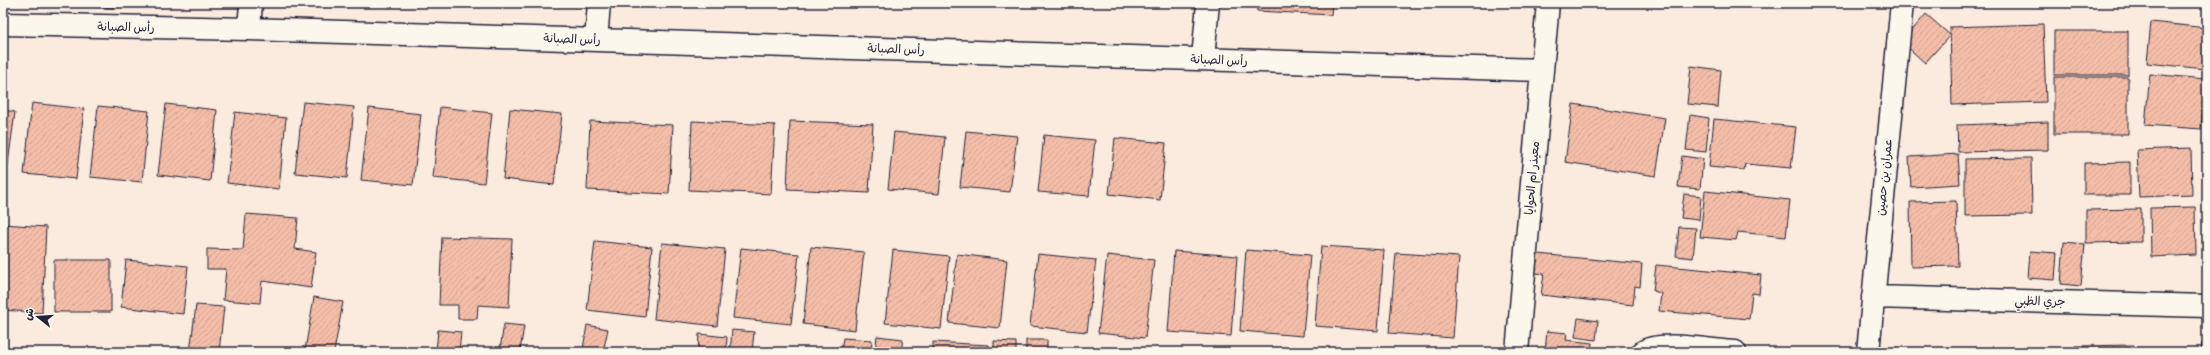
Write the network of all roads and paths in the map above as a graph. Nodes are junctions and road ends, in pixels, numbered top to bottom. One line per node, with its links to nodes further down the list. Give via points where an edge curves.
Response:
1 (251, 3): 7 (street)
2 (599, 3): 8 (street)
3 (1208, 3): 9 (street)
4 (1548, 3): 10 (street, معيذر ام الحوايا)
5 (1902, 3): 11 (street, عمران بن حصين)
6 (3, 24): 7 (street, رأس الصبانة)
7 (249, 29): 8 (street, رأس الصبانة)
8 (596, 40): 9 (street, رأس الصبانة)
9 (1204, 59): 10 (street, رأس الصبانة)
10 (1542, 70): 13 (street, معيذر ام الحوايا)
11 (1873, 297): 12 (street, جري الظبي); 16 (street, عمران بن حصين)
12 (2207, 306)
13 (1517, 352)
14 (1642, 352): 15 (street, via 1663,347)
15 (1726, 352)
16 (1868, 352)

